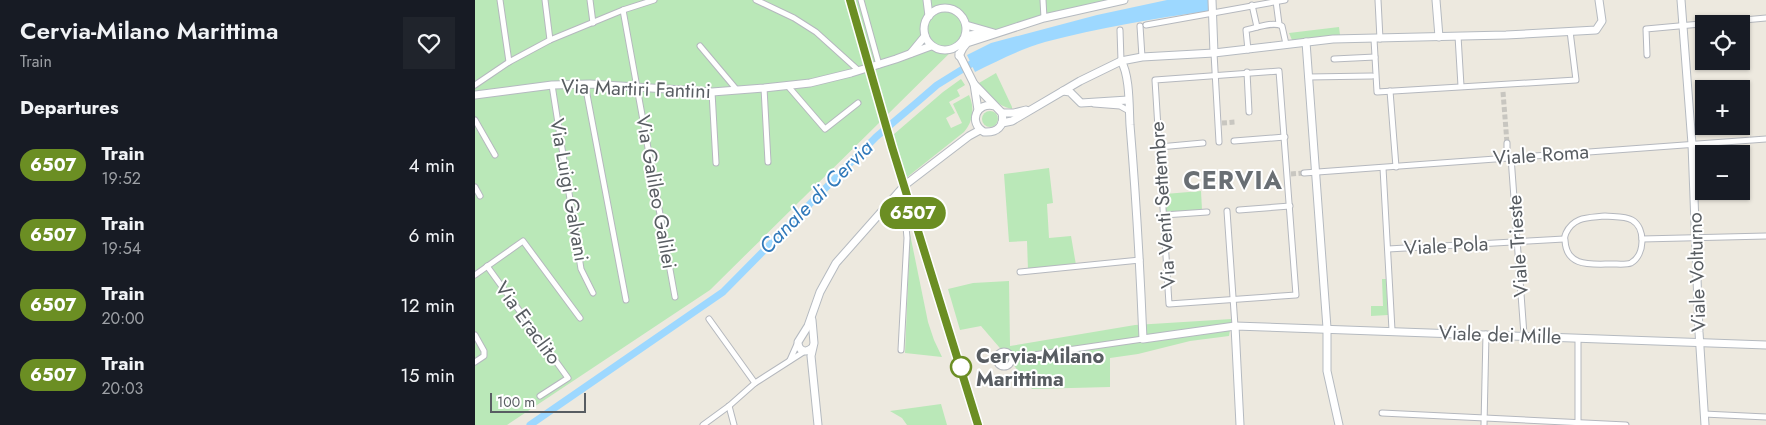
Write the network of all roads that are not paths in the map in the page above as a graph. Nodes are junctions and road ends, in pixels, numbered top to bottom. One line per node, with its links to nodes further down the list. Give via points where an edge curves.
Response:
1 (500, 0): 57 (street)
2 (545, 0): 41 (street)
3 (590, 0): 28 (street)
4 (650, 0): 23 (street)
5 (756, 0): 59 (street, via 816,32)
6 (861, 0): 58 (street)
7 (928, 0): 21 (street); 25 (street)
8 (1043, 0): 26 (street)
9 (1092, 0): 22 (street)
10 (1097, 0): 19 (street)
11 (1123, 0): 19 (street)
12 (1212, 0): 24 (street)
13 (1285, 0): 18 (street)
14 (1378, 0): 40 (street)
15 (1436, 0): 38 (street)
16 (1599, 0): 34 (street, via 1602,21 1596,30)
17 (1681, 0): 31 (street, Viale Volturno)
18 (1276, 1): 20 (street); 29 (street)
19 (1107, 4): 22 (street)
20 (1252, 5): 24 (street); 32 (street)
21 (941, 8): 25 (street); 30 (street, via 959,14)
22 (1087, 8): 26 (street)
23 (623, 10): 28 (street); 71 (street, Via Galileo Galilei)
24 (1213, 13): 50 (street); 53 (street, via 1143,25)
25 (929, 16): 36 (street, via 925,22)
26 (1044, 18): 35 (street)
27 (1766, 18): 31 (street)
28 (593, 23): 41 (street)
29 (1279, 24): 32 (street); 43 (street)
30 (966, 25): 35 (street); 39 (street)
31 (1682, 25): 51 (street, via 1646,29); 100 (street, Viale Volturno)
32 (1257, 27): 48 (street, via 1245,30)
33 (1120, 30): 56 (street)
34 (1571, 31): 37 (street); 72 (street, via 1576,80)
35 (993, 33): 39 (street, via 970,35); 52 (street, via 967,44)
36 (925, 36): 45 (street); 49 (street)
37 (1458, 36): 38 (street); 72 (street)
38 (1439, 37): 40 (street)
39 (964, 39): 46 (street)
40 (1377, 39): 42 (street); 54 (street)
41 (550, 40): 57 (street)
42 (1306, 42): 43 (street); 63 (street)
43 (1286, 44): 48 (street)
44 (700, 46): 74 (street, Via Martiri Fantini)
45 (931, 46): 47 (street); 49 (street, Via Martiri Fantini)
46 (959, 46): 47 (street); 52 (street)
47 (950, 50): 52 (street)
48 (1248, 50): 50 (street)
49 (911, 53): 58 (street, Via Martiri Fantini)
50 (1215, 53): 53 (street); 61 (street)
51 (1647, 55)
52 (959, 56): 67 (street)
53 (1142, 57): 56 (street)
54 (1375, 57): 55 (street); 76 (street, via 1377,92)
55 (1334, 59)
56 (1121, 61): 65 (street); 80 (street, via 1125,67)
57 (509, 62): 68 (street)
58 (879, 64): 59 (street, Via Martiri Fantini); 64 (street, Via Martiri Fantini)
59 (857, 69): 64 (street, Via Martiri Fantini)
60 (1247, 72): 61 (street, Via Venti Settembre); 87 (street); 94 (street, Via Venti Settembre, via 1279,71)
61 (1216, 75): 97 (street); 101 (street, Via Venti Settembre, via 1155,80)
62 (1372, 76): 63 (street)
63 (1308, 77): 108 (street)
64 (825, 79): 70 (street, Via Martiri Fantini)
65 (1080, 81): 75 (street); 79 (street)
66 (585, 84): 69 (street, Via Martiri Fantini); 71 (street, Via Martiri Fantini); 130 (street)
67 (974, 84): 83 (street); 85 (street)
68 (475, 85)
69 (552, 85): 78 (street, Via Martiri Fantini); 128 (street, Via Luigi Galvani, via 581,269)
70 (787, 85): 73 (street, Via Martiri Fantini); 81 (street, via 825,129)
71 (637, 86): 77 (street, Via Martiri Fantini); 129 (street, Via Galileo Galilei)
72 (1461, 86): 76 (street)
73 (764, 88): 74 (street, Via Martiri Fantini); 104 (street)
74 (737, 90): 77 (street, Via Martiri Fantini)
75 (1063, 90): 79 (street); 84 (street)
76 (1390, 91): 106 (street)
77 (712, 92): 105 (street)
78 (475, 95)
79 (1075, 97): 82 (street, via 1081,103)
80 (1128, 100): 82 (street); 86 (street)
81 (858, 103)
82 (1091, 103): 86 (street, via 1120,106)
83 (995, 106): 85 (street, via 985,105); 88 (street)
84 (1031, 109): 88 (street); 91 (street, via 1012,121)
85 (978, 110): 90 (street)
86 (1129, 111): 124 (street)
87 (1249, 112)
88 (1002, 113): 91 (street)
89 (475, 120): 102 (street)
90 (975, 121): 92 (street); 93 (street)
91 (1002, 123): 92 (street, via 993,132)
92 (980, 130): 93 (street)
93 (969, 136): 111 (street)
94 (1285, 137): 96 (street); 113 (street, Via Venti Settembre)
95 (1766, 139): 100 (street, Viale Roma)
96 (1234, 141)
97 (1219, 142)
98 (1203, 143): 101 (street)
99 (1507, 143): 103 (street, Viale Trieste)
100 (1692, 144): 103 (street, Viale Roma); 119 (street, Viale Volturno)
101 (1159, 147): 117 (street, Via Venti Settembre)
102 (495, 155)
103 (1509, 157): 106 (street, Viale Roma); 122 (street, Viale Trieste)
104 (768, 162)
105 (716, 163)
106 (1395, 167): 107 (street, Viale Roma)
107 (1383, 168): 108 (street, Viale Roma); 123 (street)
108 (1315, 172): 109 (street, Viale Roma); 136 (street)
109 (1304, 173)
110 (475, 187): 112 (street)
111 (898, 192): 132 (street, via 836,263 820,292); 148 (street, via 907,238)
112 (481, 196)
113 (1290, 206): 114 (street); 131 (street, Via Venti Settembre, via 1296,295)
114 (1239, 210)
115 (1227, 211): 131 (street)
116 (1207, 212): 117 (street)
117 (1164, 215): 131 (street, Via Venti Settembre, via 1169,304)
118 (1766, 236): 119 (street)
119 (1695, 238): 121 (street); 145 (street, Viale Volturno)
120 (1564, 239): 121 (street, via 1569,227 1577,220 1605,216 1632,220 1640,228); 121 (street, via 1575,261 1586,264 1630,264 1640,252); 122 (street, Viale Pola)
121 (1642, 239)
122 (1518, 242): 123 (street, Viale Pola); 140 (street, Viale Trieste)
123 (1388, 249): 137 (street)
124 (1140, 260): 126 (street); 144 (street)
125 (487, 266): 127 (street); 133 (street, via 523,241); 153 (street, Via Eraclito, via 568,378)
126 (1020, 272)
127 (475, 275)
128 (593, 293)
129 (675, 297)
130 (626, 300)
131 (1234, 300): 135 (street)
132 (812, 317): 141 (street); 143 (street)
133 (579, 318)
134 (709, 319): 152 (street)
135 (1235, 326): 136 (street, Viale dei Mille); 144 (street, Viale dei Mille); 164 (street)
136 (1327, 328): 137 (street, Viale dei Mille); 165 (street, via 1327,371)
137 (1392, 330): 138 (street, Viale dei Mille)
138 (1486, 334): 140 (street, Viale dei Mille); 158 (street)
139 (475, 335): 151 (street, via 485,356)
140 (1524, 335): 142 (street, Viale dei Mille)
141 (812, 338): 143 (street); 147 (street, via 814,343)
142 (1578, 338): 145 (street, Viale dei Mille); 160 (street)
143 (800, 339): 147 (street, via 800,349); 150 (street)
144 (1143, 339): 149 (street)
145 (1700, 342): 146 (street, Viale dei Mille); 156 (street, Viale Volturno)
146 (1766, 345)
147 (808, 350): 150 (street); 163 (street)
148 (901, 350)
149 (1012, 358)
150 (789, 360): 152 (street)
151 (475, 362)
152 (755, 383): 154 (street)
153 (540, 396)
154 (729, 406): 161 (street); 162 (street)
155 (1381, 413): 158 (street)
156 (1704, 414): 157 (street); 168 (street, Viale Volturno)
157 (1766, 417)
158 (1485, 418): 159 (street); 166 (street)
159 (1530, 423): 160 (street)
160 (1578, 424): 167 (street)
161 (703, 425)
162 (734, 425)
163 (818, 425)
164 (1240, 425)
165 (1339, 425)
166 (1485, 425)
167 (1626, 425)
168 (1705, 425)

